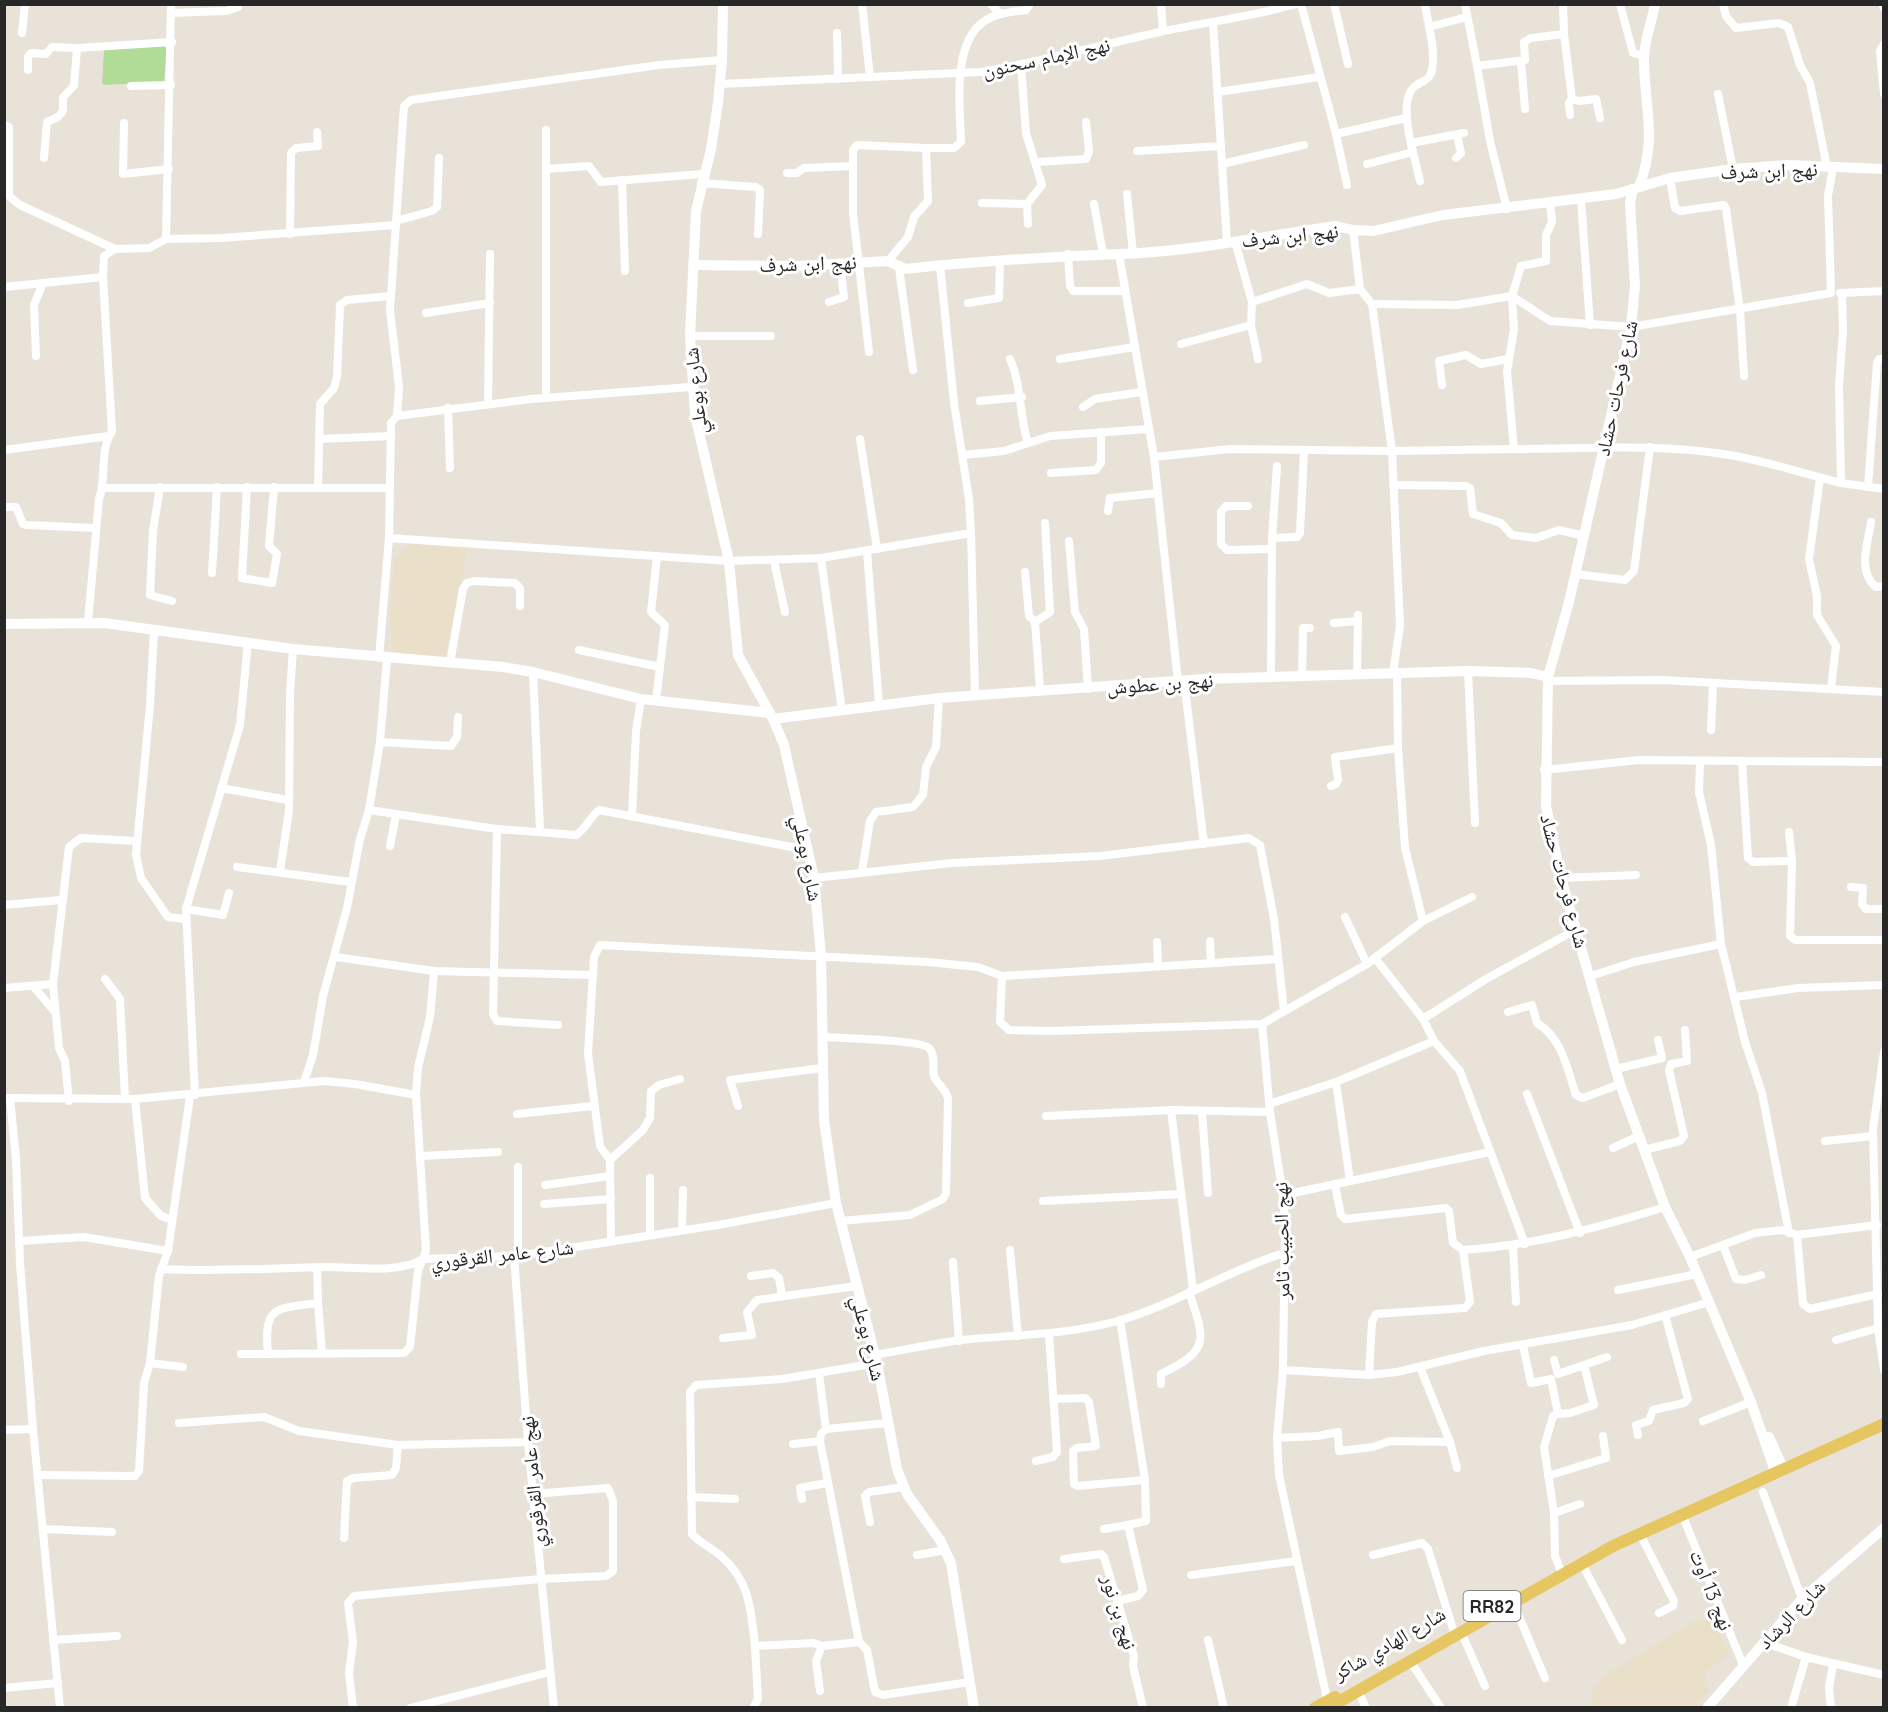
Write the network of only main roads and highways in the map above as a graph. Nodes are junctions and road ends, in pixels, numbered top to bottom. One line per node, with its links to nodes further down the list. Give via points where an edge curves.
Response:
1 (1884, 1424): 2 (main road, شارع الهادي شاكر / RR82)
2 (1678, 1516): 3 (main road, شارع الهادي شاكر / RR82); 3 (main road, شارع الهادي شاكر / RR82, via 1660,1518 1613,1540)
3 (1561, 1572): 4 (main road, شارع الهادي شاكر / RR82)
4 (1524, 1591): 5 (main road, شارع الهادي شاكر / RR82); 5 (main road, شارع الهادي شاكر / RR82, via 1513,1602)
5 (1484, 1615): 6 (main road, شارع الهادي شاكر / RR82)
6 (1457, 1630): 7 (main road, شارع الهادي شاكر / RR82); 7 (main road, شارع الهادي شاكر / RR82, via 1410,1661)
7 (1328, 1705): 8 (main road, شارع الهادي شاكر / RR82)
8 (1315, 1707)

